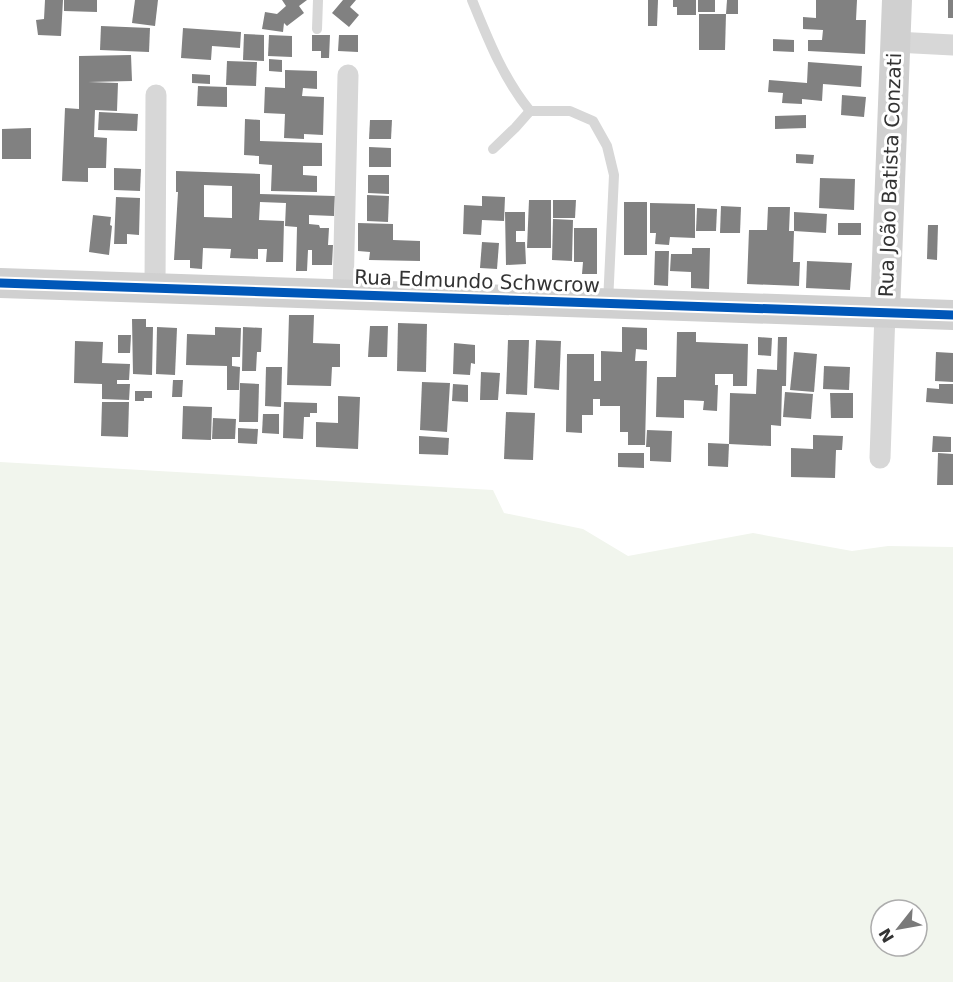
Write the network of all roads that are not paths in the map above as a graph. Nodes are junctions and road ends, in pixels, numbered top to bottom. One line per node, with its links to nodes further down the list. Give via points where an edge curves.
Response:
1 (318, 0): 4 (lane)
2 (472, 0): 9 (lane, via 491,48)
3 (897, 0): 5 (street, Rua João Batista Conzati)
4 (317, 28)
5 (895, 42): 6 (street); 15 (street, Rua João Batista Conzati)
6 (953, 45)
7 (348, 75): 13 (street)
8 (156, 95): 12 (street)
9 (530, 111): 10 (lane); 14 (lane, via 570,111 593,121 608,146 614,175)
10 (493, 149)
11 (0, 283): 12 (street, Rua Edmundo Schwcrow)
12 (155, 288): 13 (street, Rua Edmundo Schwcrow)
13 (343, 294): 14 (street, Rua Edmundo Schwcrow)
14 (608, 303): 15 (street, Rua Edmundo Schwcrow)
15 (885, 312): 16 (street, Rua Edmundo Schwcrow); 17 (street, Rua João Batista Conzati)
16 (953, 315)
17 (880, 458)

